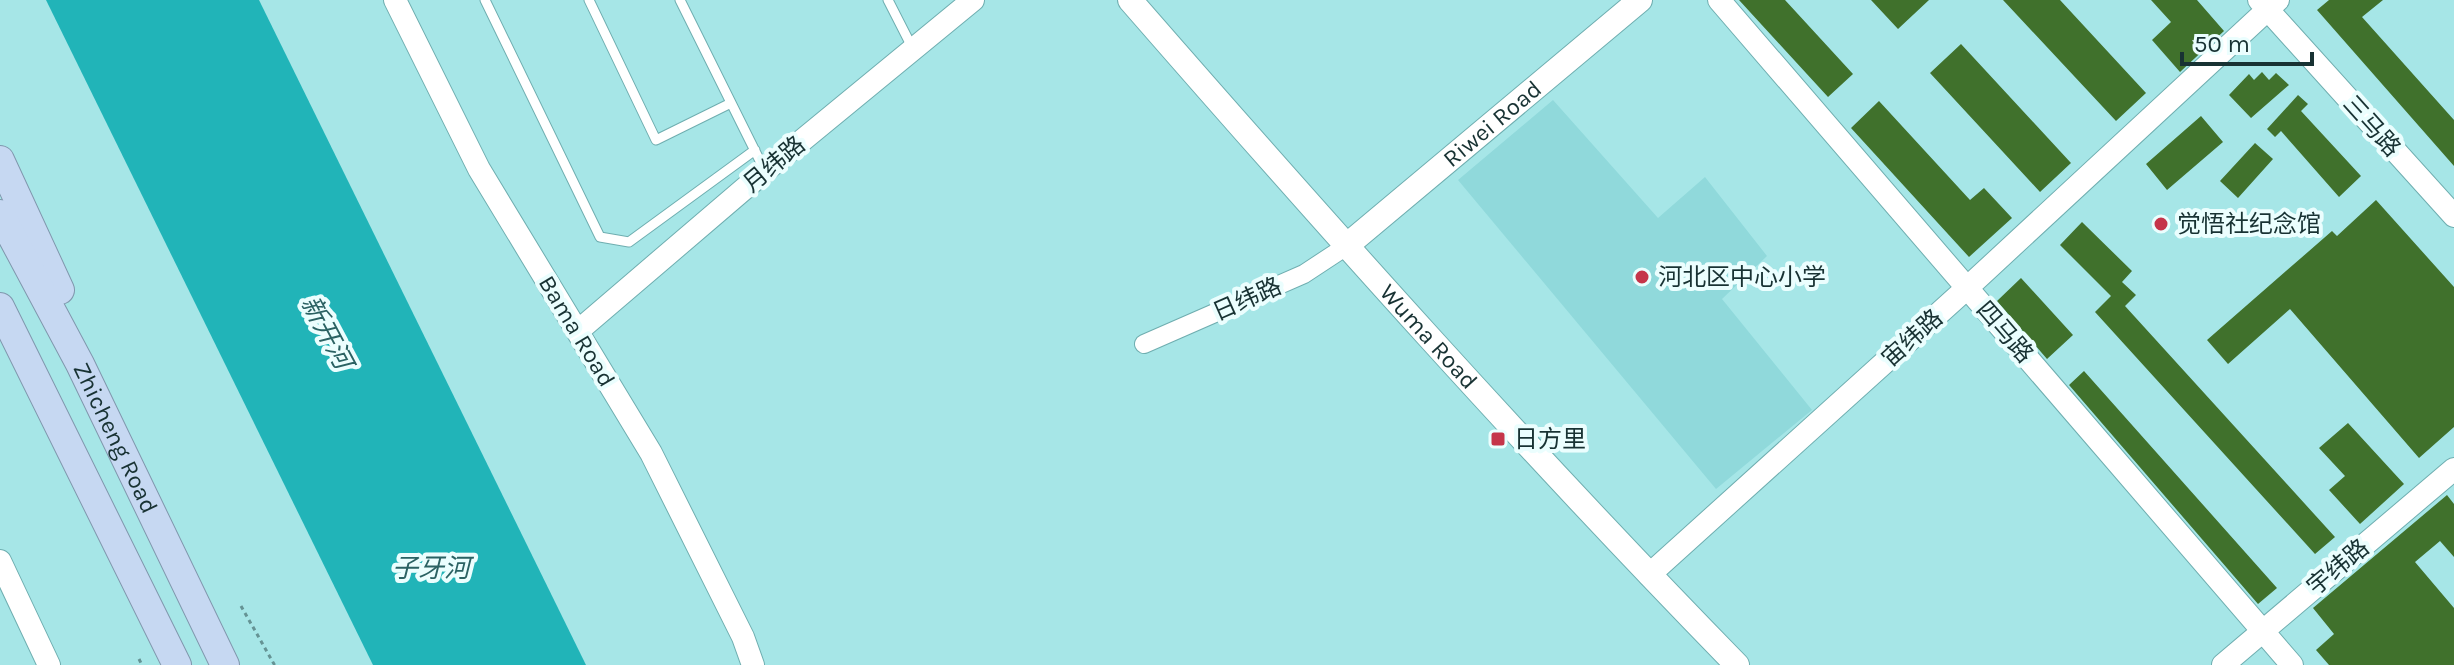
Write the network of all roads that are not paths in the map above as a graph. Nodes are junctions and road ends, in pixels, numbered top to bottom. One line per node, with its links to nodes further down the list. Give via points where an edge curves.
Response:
1 (395, 0): 21 (street, Bama Road, via 479,169)
2 (485, 0): 14 (lane, via 600,237 629,242)
3 (589, 0): 12 (lane, via 656,140)
4 (680, 0): 12 (lane)
5 (888, 0): 11 (lane)
6 (973, 0): 11 (street, 月纬路)
7 (1130, 0): 17 (main road, Wuma Road)
8 (1640, 0): 17 (main road, Riwei Road)
9 (1719, 0): 18 (street, 四马路)
10 (2268, 3): 16 (street, 三马路); 18 (street, 宙纬路)
11 (913, 49): 14 (street, 月纬路)
12 (731, 103): 14 (lane)
13 (0, 160): 23 (highway, via 60,290)
14 (760, 161): 21 (street, 月纬路)
15 (0, 214): 23 (highway, Zhicheng Road)
16 (2454, 216)
17 (1345, 247): 22 (street, 日纬路, via 1304,274); 27 (main road, Wuma Road)
18 (1967, 288): 27 (street, 宙纬路); 28 (street, 四马路)
19 (0, 307): 24 (highway, Zhicheng Road)
20 (0, 329): 24 (highway)
21 (578, 331): 32 (street, Bama Road, via 651,453)
22 (1144, 344)
23 (80, 364): 31 (highway, Zhicheng Road)
24 (43, 392): 30 (highway, Zhicheng Road)
25 (2454, 469): 28 (street, 宇纬路)
26 (0, 561): 29 (street)
27 (1649, 575): 33 (main road, Wuma Road)
28 (2262, 630): 34 (street, 宇纬路); 35 (street, 四马路)
29 (49, 665)
30 (177, 665)
31 (225, 665)
32 (753, 665)
33 (1737, 665)
34 (2223, 665)
35 (2292, 665)

